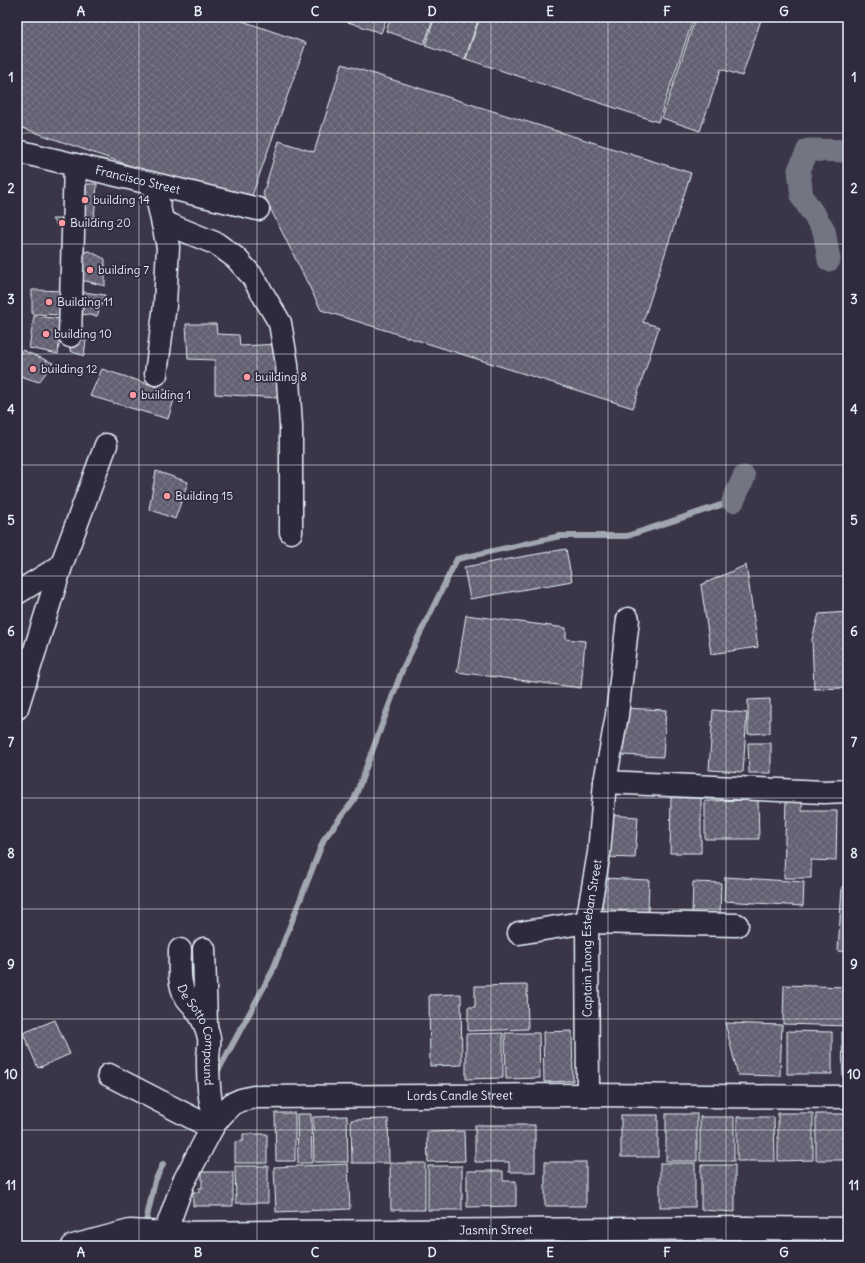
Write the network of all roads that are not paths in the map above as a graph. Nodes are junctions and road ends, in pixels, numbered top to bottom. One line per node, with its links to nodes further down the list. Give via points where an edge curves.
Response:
1 (17, 151): 2 (street, Francisco Street)
2 (75, 165): 3 (street, Francisco Street); 6 (street)
3 (154, 184): 4 (street, Francisco Street); 5 (street)
4 (258, 209)
5 (162, 222): 7 (street, via 168,247 165,304); 9 (street, via 217,244 236,258 252,276 280,323 287,364 290,426)
6 (70, 336)
7 (156, 374)
8 (106, 445): 10 (street)
9 (290, 532)
10 (61, 566): 11 (street); 13 (street)
11 (17, 593)
12 (628, 618): 14 (street, Captain Inong Esteban Street, via 617,715)
13 (17, 708)
14 (605, 782): 15 (street); 16 (street, Captain Inong Esteban Street, via 599,853)
15 (848, 791)
16 (587, 922): 17 (street); 18 (street); 23 (street, Captain Inong Esteban Street)
17 (737, 925)
18 (519, 933)
19 (204, 949): 21 (street)
20 (180, 950): 21 (street, De Sotto Compound, via 182,989)
21 (206, 1029): 25 (street, De Sotto Compound, via 209,1038 208,1070)
22 (110, 1075): 25 (street)
23 (588, 1095): 24 (street, Lords Candle Street); 25 (street, Lords Candle Street, via 254,1097 232,1104)
24 (848, 1097)
25 (214, 1124): 28 (street, Lords Candle Street, via 183,1183)
26 (848, 1229): 27 (street, Jasmin Street)
27 (752, 1237): 28 (street, Jasmin Street)
28 (164, 1240): 29 (street, Jasmin Street, via 130,1231)
29 (73, 1246)

